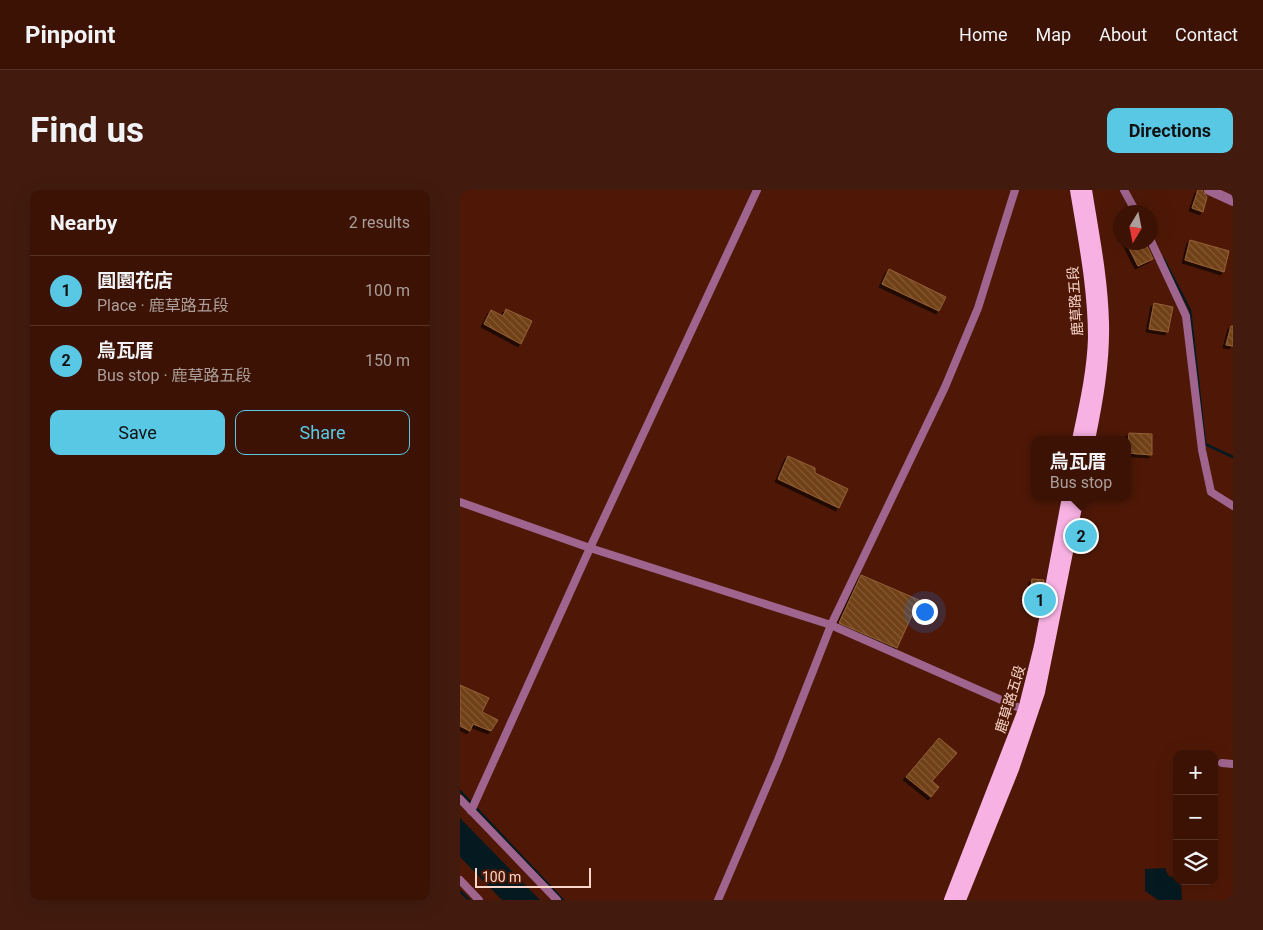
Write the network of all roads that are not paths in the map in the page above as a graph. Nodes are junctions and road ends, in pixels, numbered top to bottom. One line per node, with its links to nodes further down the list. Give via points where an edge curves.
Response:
1 (756, 190): 16 (street)
2 (1015, 190): 17 (street, via 978,308 945,387)
3 (1076, 190): 10 (main road, 鹿草路五段, via 1090,278 1094,338)
4 (1086, 190): 11 (main road, 鹿草路五段, via 1103,323 1101,375)
5 (1124, 190): 8 (street)
6 (1209, 190): 7 (street)
7 (1233, 201)
8 (1132, 205)
9 (1155, 250): 15 (street, via 1186,316 1202,450 1211,492)
10 (1079, 436)
11 (1090, 436)
12 (1067, 501): 18 (main road, 鹿草路五段, via 1040,646)
13 (1077, 501): 28 (main road, 鹿草路五段, via 1039,692 1013,768)
14 (460, 502): 16 (street)
15 (1233, 506)
16 (590, 548): 17 (street); 22 (street)
17 (831, 625): 18 (street); 26 (street, via 775,769)
18 (1024, 710): 27 (main road, 鹿草路五段)
19 (1222, 763): 20 (street)
20 (1233, 764)
21 (460, 799): 22 (street)
22 (471, 811): 25 (street)
23 (460, 880): 24 (street)
24 (479, 900)
25 (557, 900)
26 (718, 900)
27 (950, 900)
28 (960, 900)

